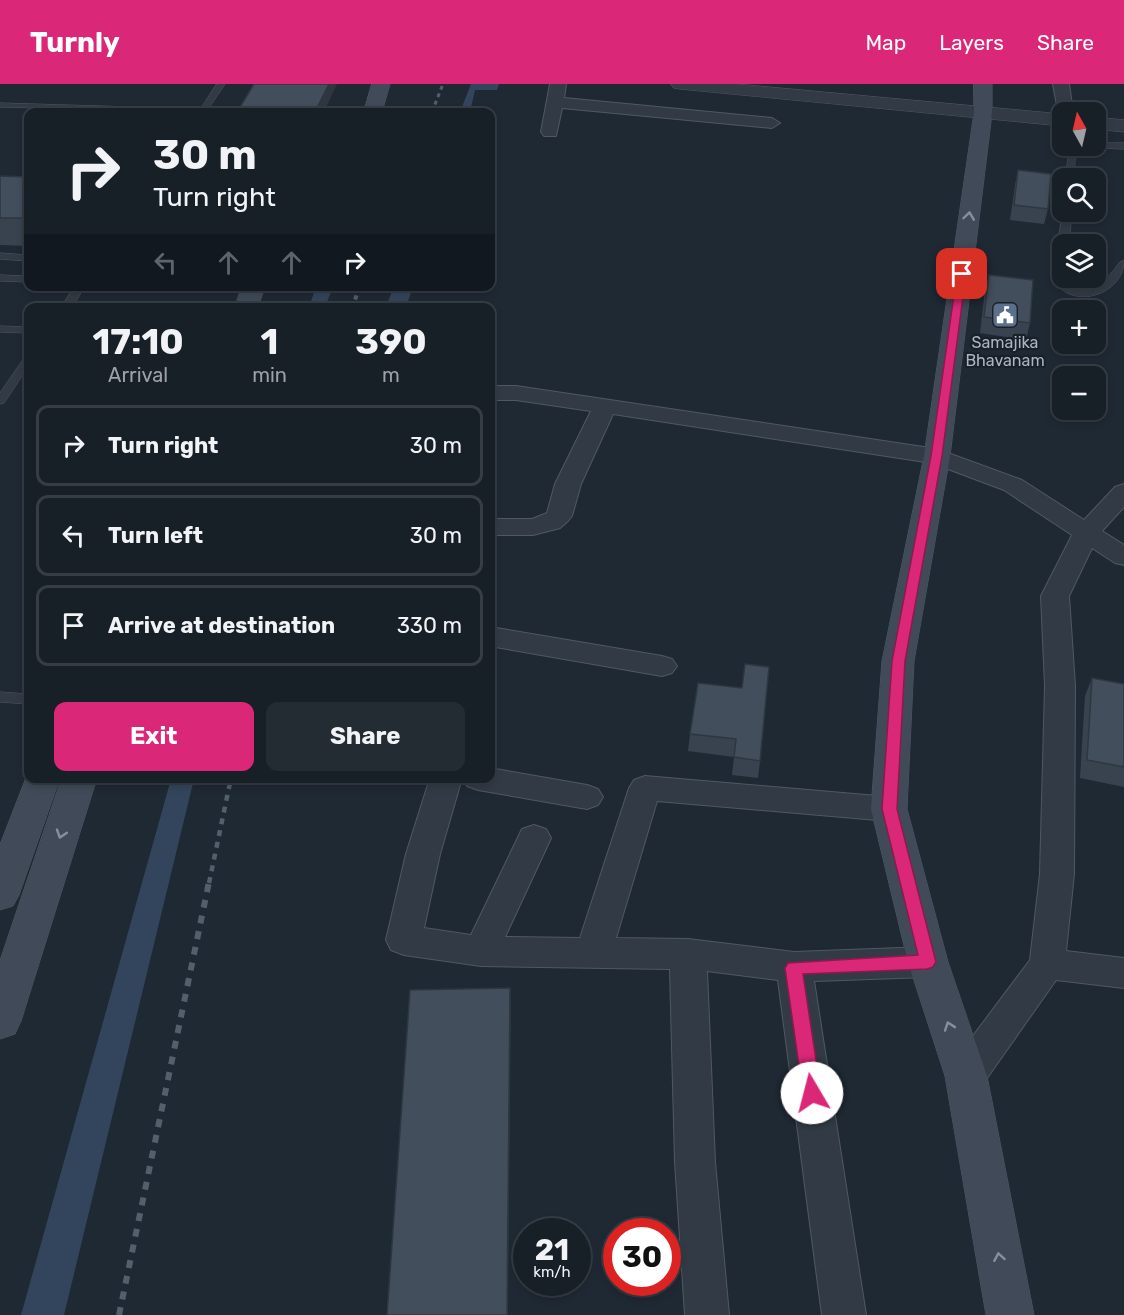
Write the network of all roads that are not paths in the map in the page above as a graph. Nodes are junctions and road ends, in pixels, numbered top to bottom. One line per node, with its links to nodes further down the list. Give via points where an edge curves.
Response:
1 (221, 84): 11 (lane)
2 (381, 84): 12 (main road)
3 (558, 84): 7 (street)
4 (680, 84): 6 (street)
5 (1061, 84): 8 (street)
6 (983, 98): 13 (street); 34 (main road, one-way to 6)
7 (555, 102): 14 (street); 15 (street)
8 (1064, 102)
9 (0, 105): 10 (lane)
10 (87, 108)
11 (205, 108)
12 (374, 108)
13 (1052, 117)
14 (772, 123)
15 (556, 124)
16 (1106, 124): 17 (street)
17 (1124, 126)
18 (1124, 146): 19 (lane, via 1076,149)
19 (1070, 168)
20 (0, 256): 21 (lane)
21 (24, 258)
22 (1124, 264): 25 (lane)
23 (0, 278): 24 (lane)
24 (24, 279)
25 (1106, 286)
26 (1065, 288): 27 (lane, via 1087,295)
27 (1103, 288)
28 (0, 329): 29 (lane)
29 (24, 330)
30 (24, 366): 32 (lane)
31 (495, 393): 33 (street)
32 (0, 401)
33 (604, 408): 34 (street); 36 (street, via 568,484 559,516 533,527)
34 (937, 456): 37 (street, via 1012,485); 48 (main road, via 898,661)
35 (1124, 492): 37 (street)
36 (495, 527)
37 (1085, 534): 38 (street); 55 (street, via 1055,596 1060,686 1057,874)
38 (1124, 557)
39 (495, 637): 40 (street, via 659,676)
40 (495, 658)
41 (0, 697): 42 (lane)
42 (24, 699)
43 (495, 781): 47 (street)
44 (41, 783): 50 (main road)
45 (78, 783): 58 (main road, one-way to 58)
46 (444, 783): 51 (street, via 423,854 404,940)
47 (587, 797)
48 (889, 809): 52 (street, via 645,788); 54 (main road)
49 (534, 838): 51 (street)
50 (0, 895)
51 (481, 951): 52 (street)
52 (594, 951): 53 (street)
53 (688, 954): 56 (street); 60 (street, via 694,1162)
54 (927, 962): 56 (street); 59 (main road, one-way to 54)
55 (1047, 964): 57 (street); 59 (street)
56 (794, 968): 61 (street)
57 (1124, 973)
58 (0, 1021)
59 (966, 1076): 62 (main road, one-way to 59)
60 (706, 1315)
61 (844, 1315)
62 (1010, 1315)

